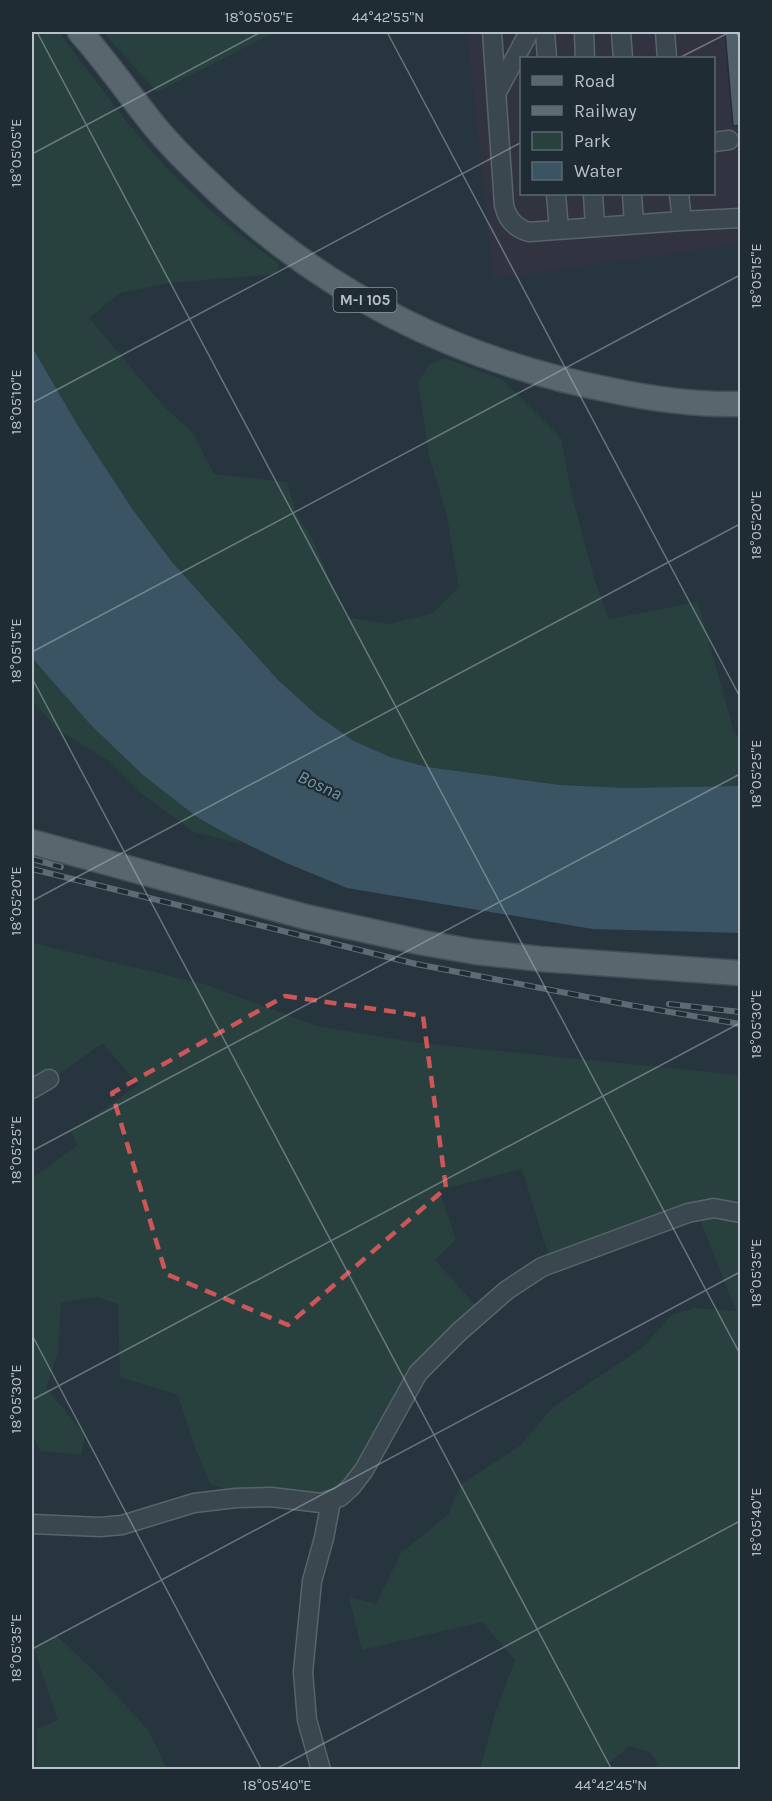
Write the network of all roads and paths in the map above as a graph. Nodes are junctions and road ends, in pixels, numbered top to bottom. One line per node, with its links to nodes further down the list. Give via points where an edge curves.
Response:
1 (80, 32): 22 (main road, M-I 105, via 157,129 257,227 314,270 382,310 442,340 509,366 645,397)
2 (492, 32): 12 (street)
3 (529, 32): 12 (street)
4 (545, 32): 8 (street)
5 (584, 32): 9 (street)
6 (621, 32): 10 (street)
7 (664, 32): 11 (street)
8 (547, 57)
9 (585, 57)
10 (622, 57)
11 (667, 57)
12 (497, 92): 21 (street, via 505,211 522,230)
13 (556, 195): 21 (street)
14 (593, 195): 20 (street)
15 (632, 195): 19 (street)
16 (679, 195): 18 (street)
17 (741, 218): 18 (street)
18 (682, 221): 19 (street)
19 (634, 224): 20 (street)
20 (596, 227): 21 (street)
21 (559, 230)
22 (741, 404)
23 (32, 842): 24 (main road, via 306,918 434,945 541,959)
24 (741, 973)
25 (49, 1079): 26 (street)
26 (32, 1089)
27 (741, 1213): 28 (street, via 714,1208 688,1213 542,1267 507,1290 418,1373 364,1470 351,1487)
28 (331, 1501): 29 (street, via 236,1498 194,1503 122,1525); 30 (street, via 312,1581 303,1672 307,1720)
29 (32, 1524)
30 (321, 1770)

